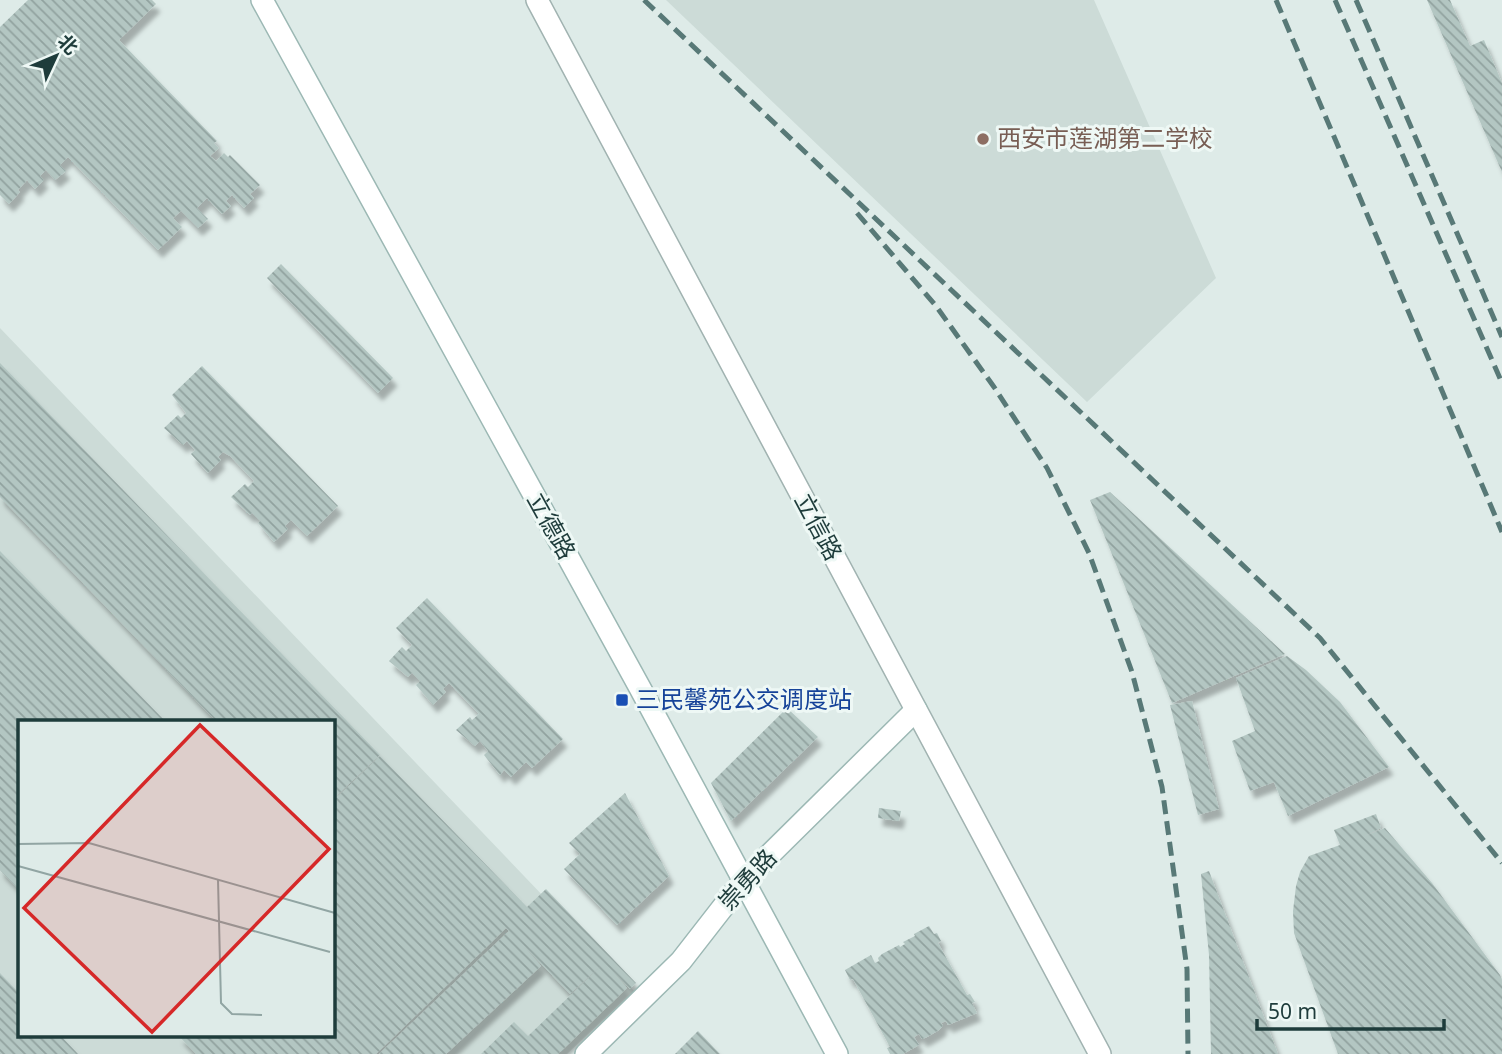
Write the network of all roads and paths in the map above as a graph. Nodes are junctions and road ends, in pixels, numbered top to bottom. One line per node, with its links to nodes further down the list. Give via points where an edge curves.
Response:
1 (262, 0): 4 (street, 立德路)
2 (537, 0): 3 (street, 立信路)
3 (916, 710): 4 (street, 崇勇路); 7 (street, 立信路)
4 (744, 880): 5 (street, 崇勇路, via 681,961); 6 (street, 立德路)
5 (586, 1054)
6 (837, 1054)
7 (1100, 1054)

